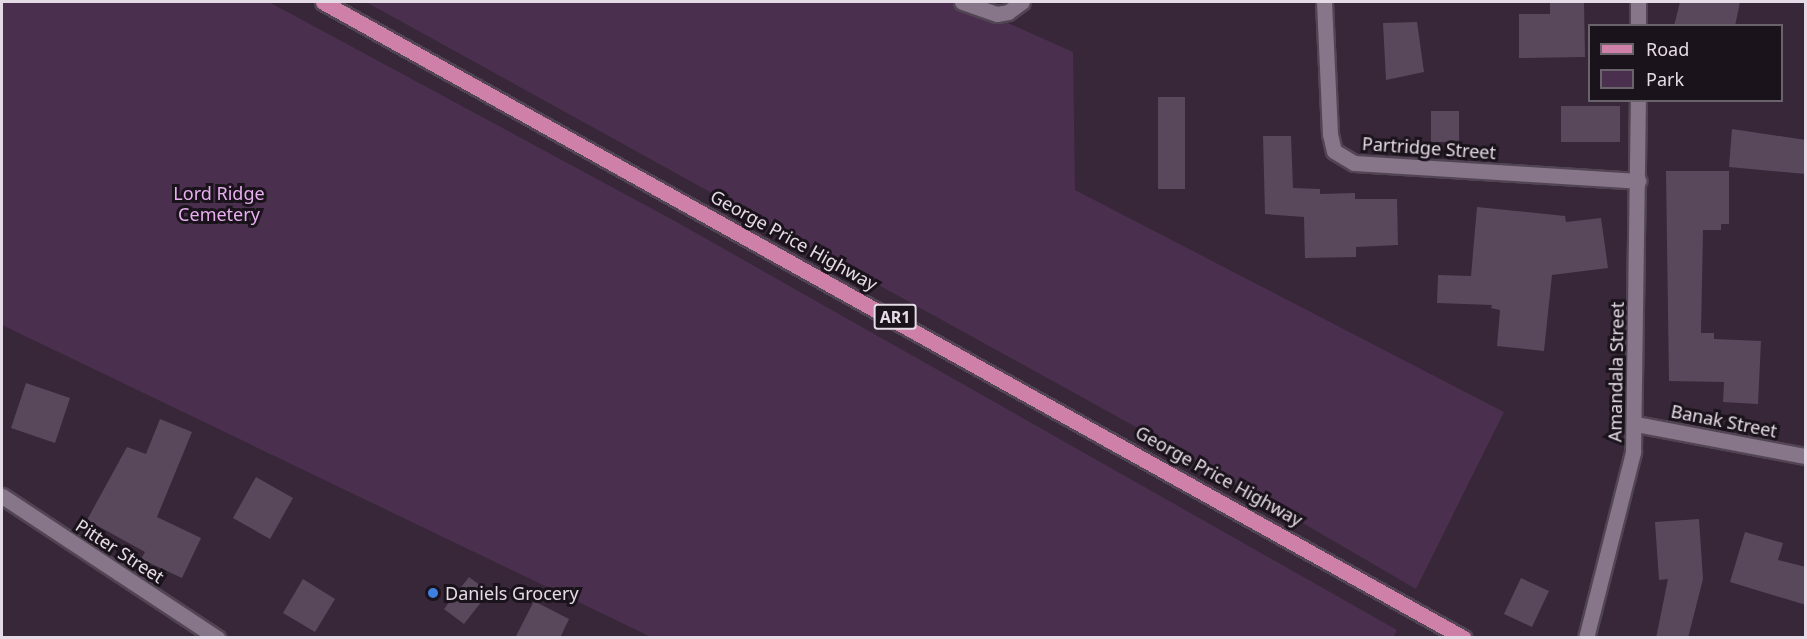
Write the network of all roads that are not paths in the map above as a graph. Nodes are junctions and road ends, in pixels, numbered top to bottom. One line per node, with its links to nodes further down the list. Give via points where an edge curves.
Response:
1 (323, 2): 13 (main road, George Price Highway / AR1)
2 (962, 2): 3 (street, via 997,14)
3 (1022, 2)
4 (1324, 2): 8 (street, Partridge Street, via 1330,134 1334,151 1354,163)
5 (1638, 2): 6 (street)
6 (1638, 24)
7 (1638, 102): 8 (street, Amandala Street)
8 (1638, 181): 9 (street, Amandala Street)
9 (1636, 424): 10 (street, Banak Street); 14 (street, Amandala Street, via 1627,482)
10 (1806, 456)
11 (2, 496): 12 (street, Pitter Street)
12 (217, 638)
13 (1464, 638)
14 (1586, 638)

